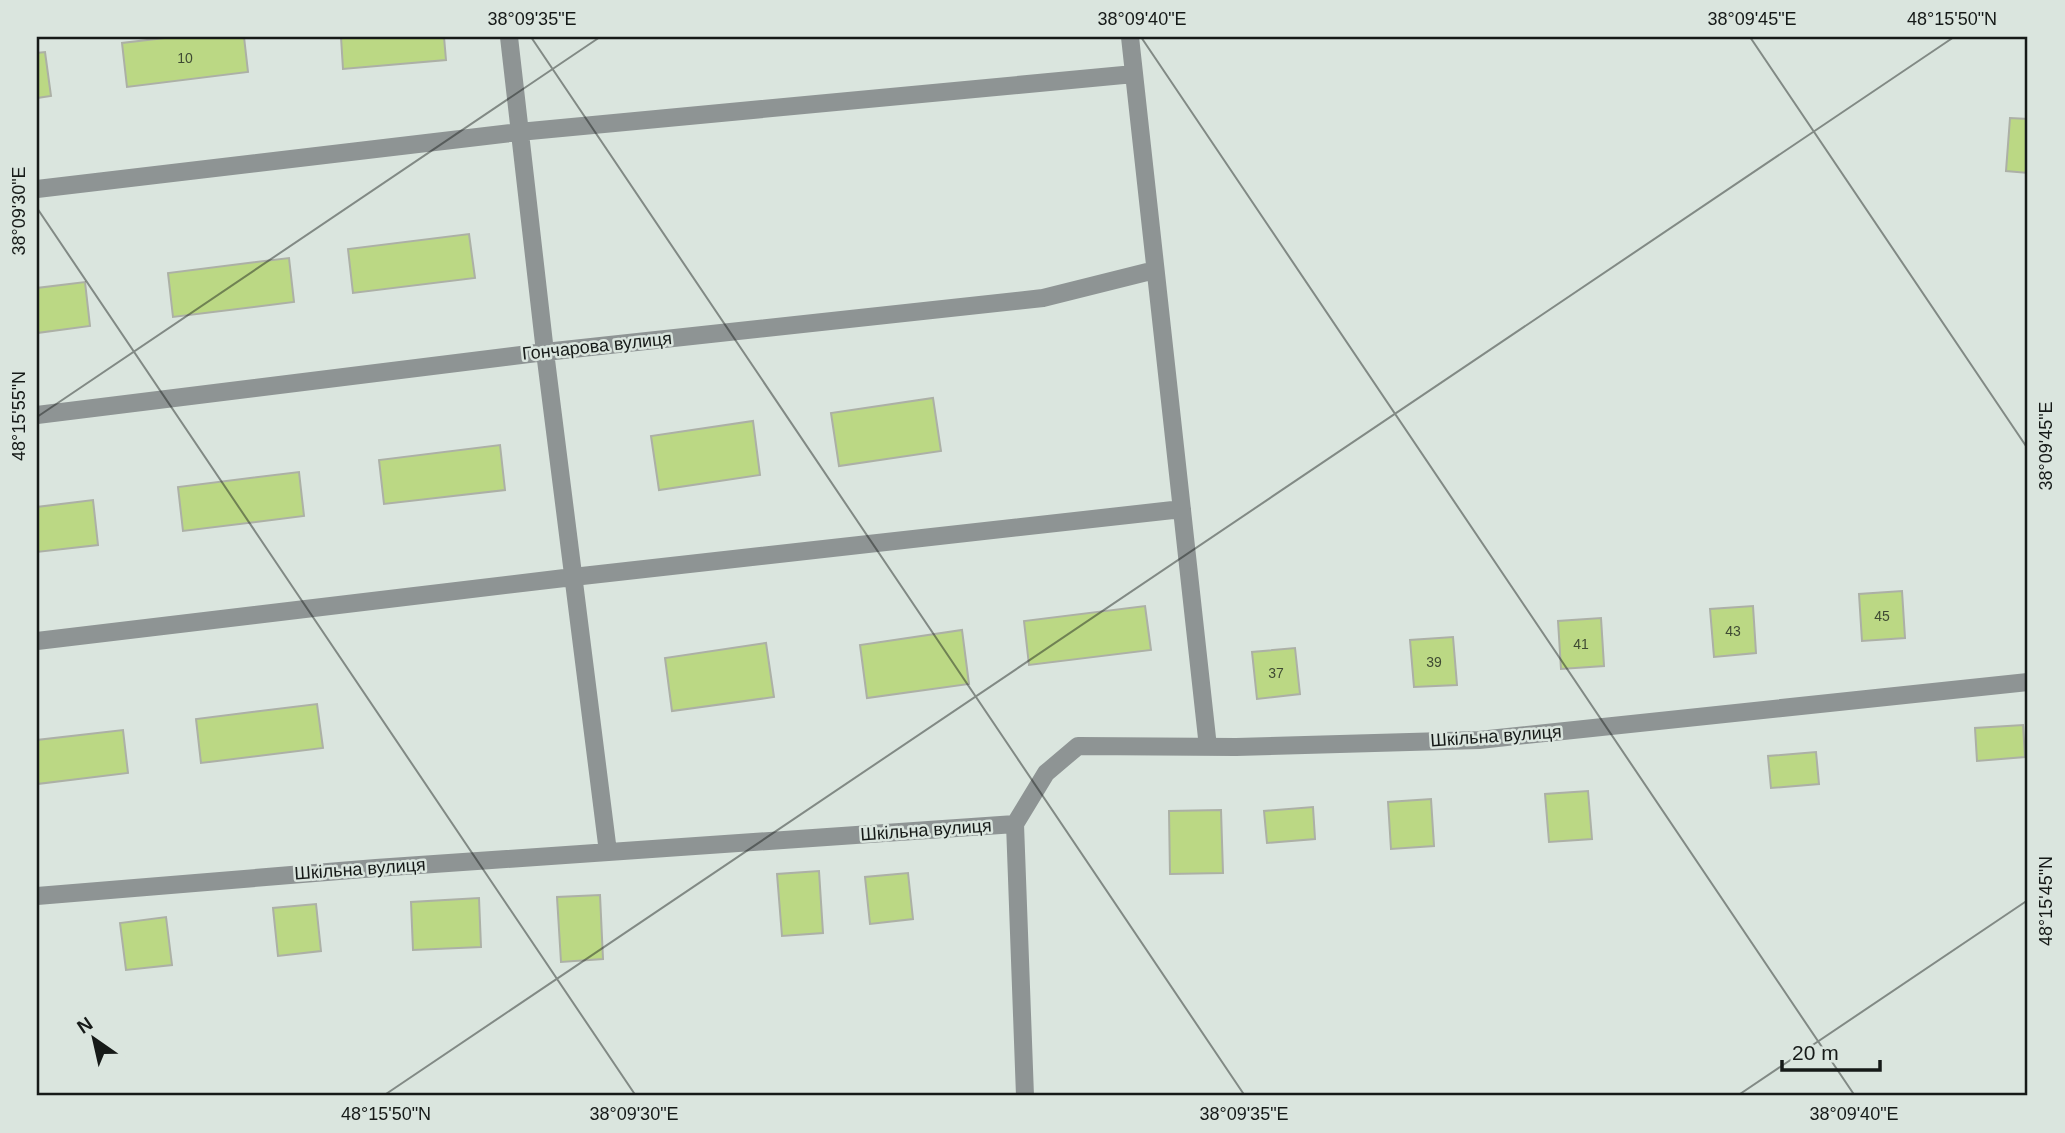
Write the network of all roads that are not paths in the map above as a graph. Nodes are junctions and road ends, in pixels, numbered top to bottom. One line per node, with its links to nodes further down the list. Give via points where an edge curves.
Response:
1 (509, 37): 4 (street)
2 (1130, 37): 3 (street)
3 (1135, 74): 4 (street); 6 (street)
4 (519, 132): 5 (street); 7 (street)
5 (37, 189)
6 (1155, 270): 7 (street, Гончарова вулиця, via 1044,298); 9 (street)
7 (545, 352): 8 (street, Гончарова вулиця); 10 (street)
8 (37, 415)
9 (1182, 509): 10 (street); 13 (street)
10 (573, 577): 11 (street); 15 (street)
11 (37, 640)
12 (2028, 682): 13 (street, Шкільна вулиця, via 1479,740)
13 (1208, 747): 14 (street, Шкільна вулиця, via 1078,747 1046,773)
14 (1015, 824): 15 (street, Шкільна вулиця); 17 (street)
15 (608, 852): 16 (street, Шкільна вулиця)
16 (37, 896)
17 (1025, 1096)

